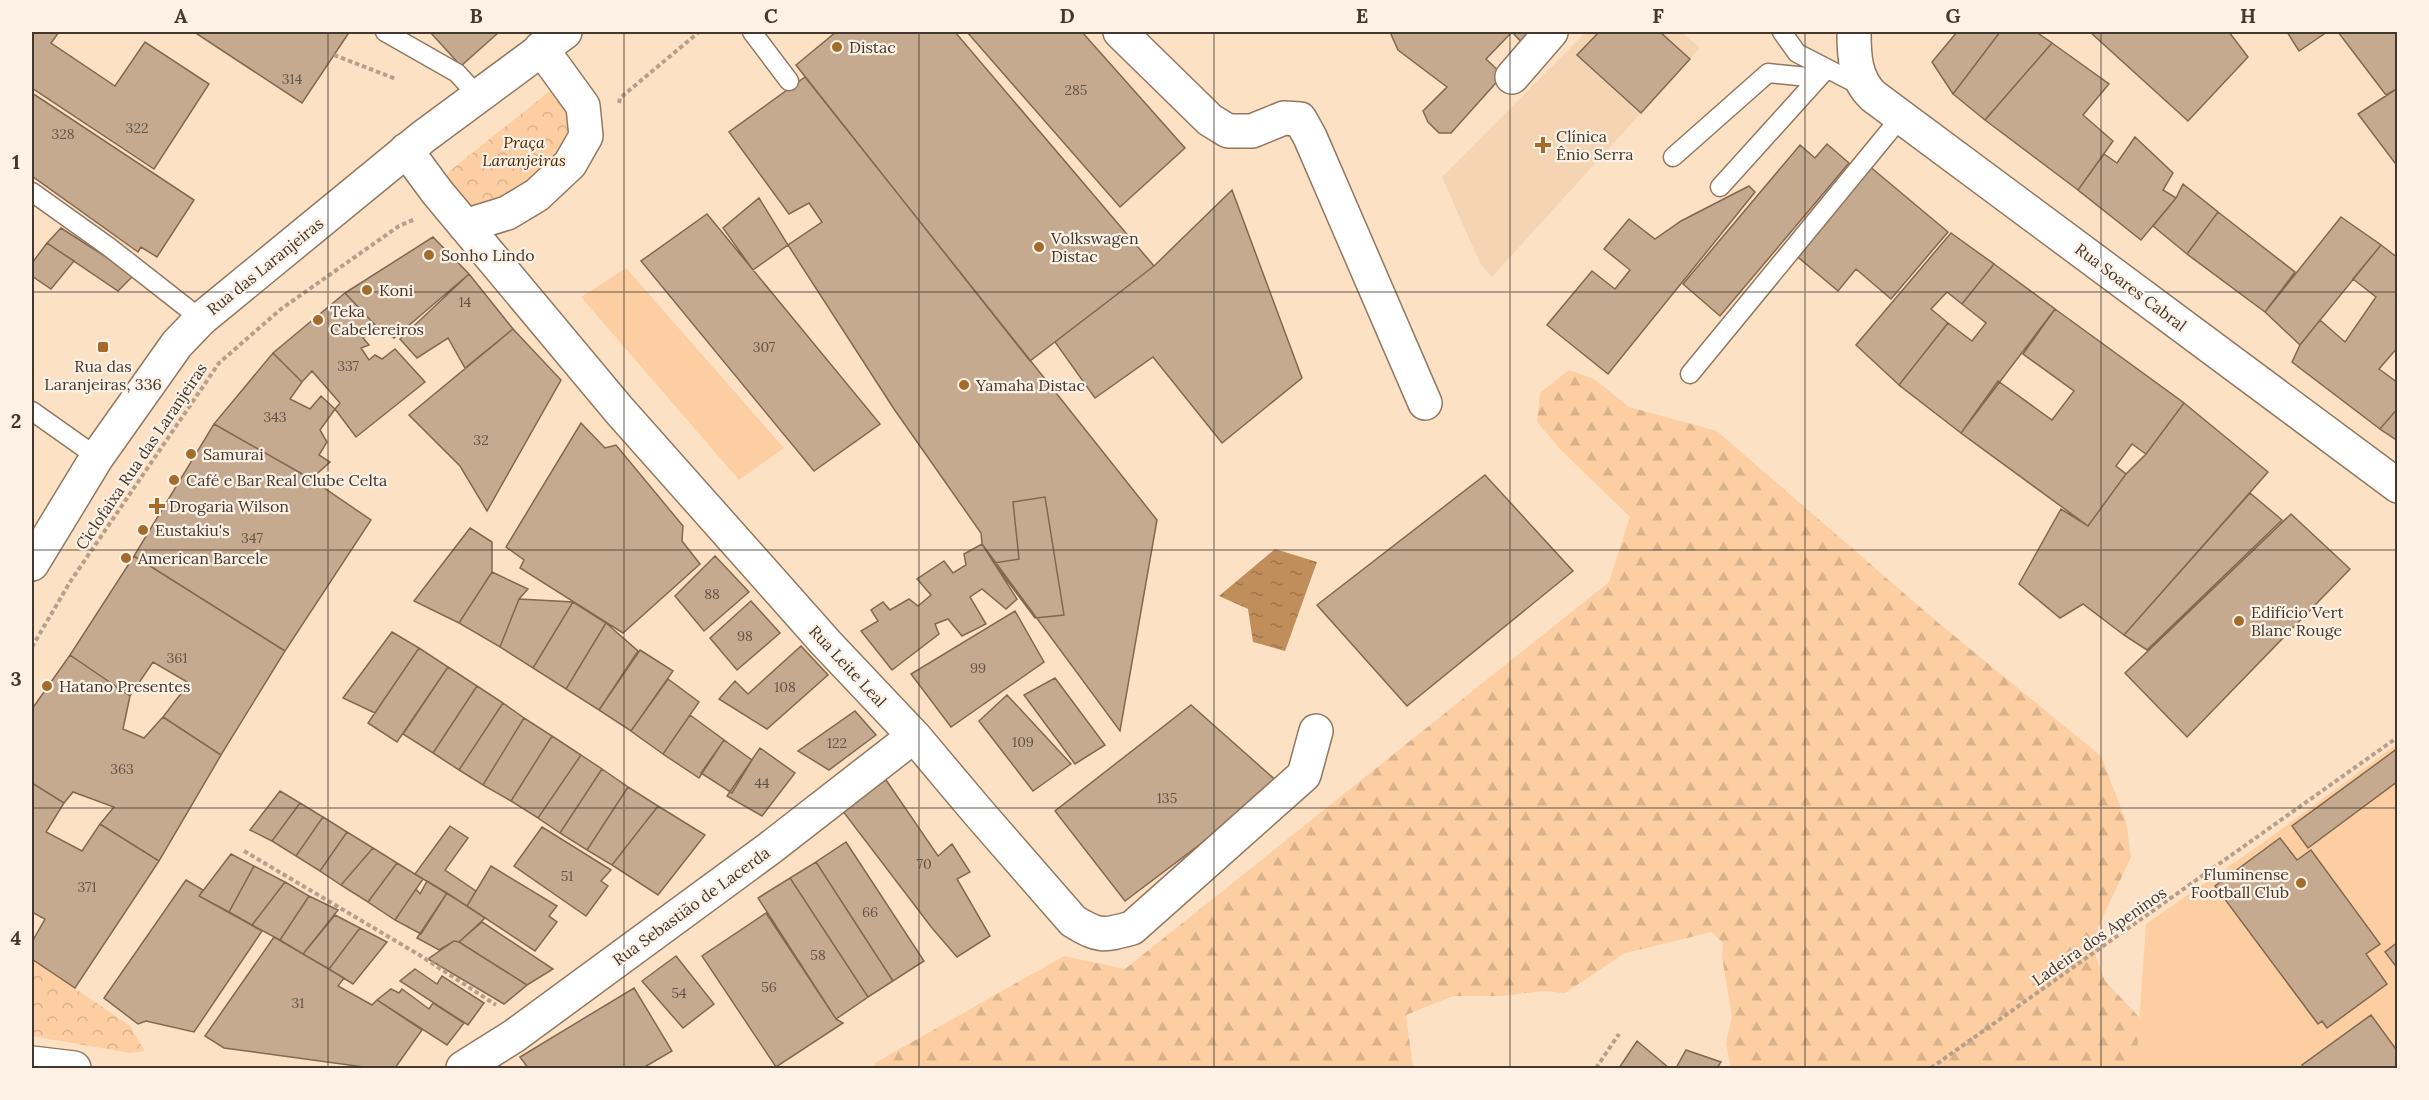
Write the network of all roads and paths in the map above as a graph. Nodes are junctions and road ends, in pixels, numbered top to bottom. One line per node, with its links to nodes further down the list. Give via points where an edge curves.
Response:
1 (385, 32): 15 (lane, via 457,73)
2 (699, 32): 16 (path, via 620,98)
3 (752, 32): 13 (lane)
4 (1120, 32): 26 (street, via 1210,120 1228,131 1251,132 1284,118 1300,119)
5 (1551, 32): 11 (street)
6 (1782, 32): 10 (lane, Rua Soares Cabral, via 1797,53)
7 (1854, 32): 14 (street, via 1856,66)
8 (553, 40): 15 (street, Rua das Laranjeiras); 23 (street, via 583,106 586,135 570,164 537,195 507,213)
9 (334, 54): 12 (path)
10 (1823, 74): 14 (lane, Rua Soares Cabral); 19 (lane, via 1768,73); 20 (lane)
11 (1512, 77)
12 (396, 79)
13 (789, 81)
14 (1865, 88): 17 (street, Rua Soares Cabral)
15 (478, 96): 18 (street, Rua das Laranjeiras)
16 (617, 111)
17 (1901, 117): 25 (lane); 29 (street, Rua Soares Cabral)
18 (406, 150): 23 (street, Rua Leite Leal); 24 (street, Rua das Laranjeiras)
19 (1673, 158)
20 (1720, 187)
21 (32, 192): 24 (lane)
22 (420, 217): 31 (path, Ciclofaixa Rua das Laranjeiras, via 399,226 281,309 219,363 70,582)
23 (465, 226): 33 (street, Rua Leite Leal, via 619,410)
24 (201, 319): 28 (street, Rua das Laranjeiras, via 177,344)
25 (1690, 374)
26 (1425, 403)
27 (32, 411): 28 (lane)
28 (97, 457): 30 (street, Rua das Laranjeiras)
29 (2397, 486)
30 (32, 564)
31 (32, 647)
32 (1317, 731): 33 (street, Rua Leite Leal, via 1304,775 1132,928 1108,935 1091,932 1073,921)
33 (914, 736): 40 (street, Rua Sebastião de Lacerda, via 770,848 514,1036)
34 (2397, 737): 42 (path, Ladeira dos Apeninos)
35 (244, 851): 36 (path)
36 (499, 1007)
37 (1619, 1034): 41 (path)
38 (32, 1063): 39 (street)
39 (74, 1068)
40 (463, 1068)
41 (1596, 1068)
42 (1931, 1068)

